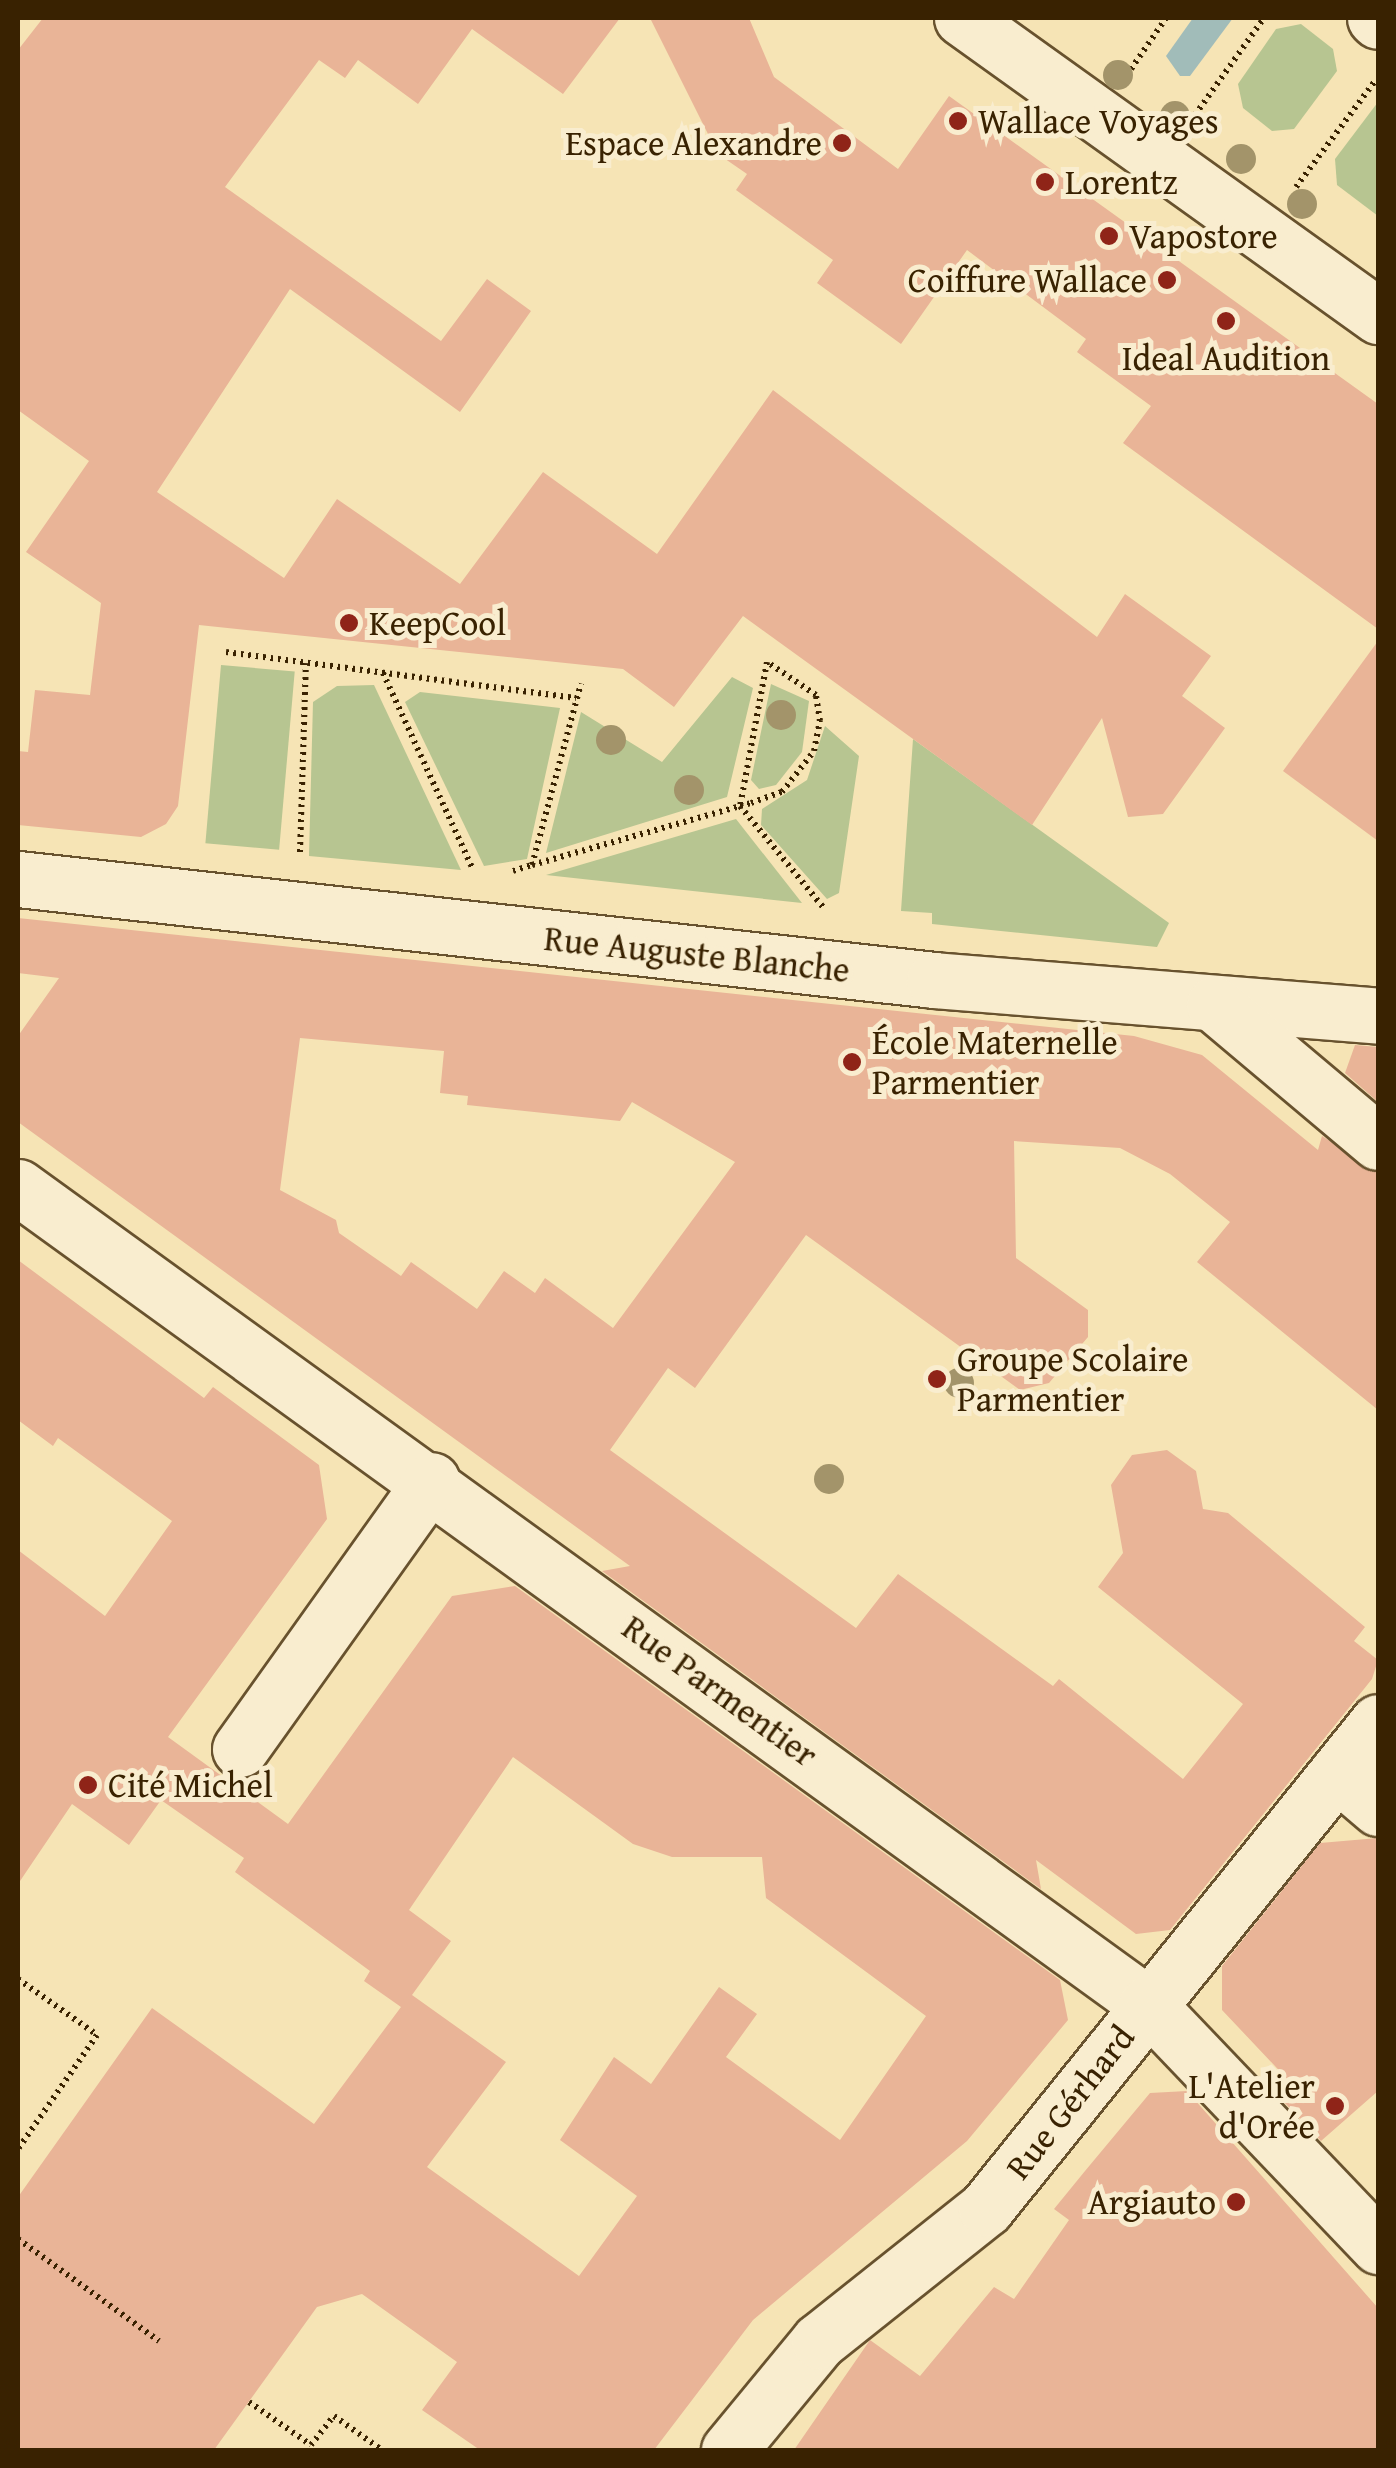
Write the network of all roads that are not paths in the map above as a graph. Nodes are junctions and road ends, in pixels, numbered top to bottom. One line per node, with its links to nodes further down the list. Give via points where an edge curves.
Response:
1 (962, 18): 2 (street)
2 (1378, 316)
3 (18, 879): 4 (street, Rue Auguste Blanche)
4 (1214, 1004): 5 (street, Rue Auguste Blanche); 6 (street)
5 (1378, 1016)
6 (1378, 1142)
7 (18, 1187): 8 (street, Rue Parmentier)
8 (432, 1480): 10 (street); 13 (street, Rue Parmentier)
9 (1378, 1722): 11 (street, Rue Gérhard)
10 (240, 1748)
11 (1337, 1773): 12 (street); 13 (street, Rue Gérhard)
12 (1378, 1808)
13 (1147, 2004): 14 (street, Rue Parmentier); 15 (street, Rue Gérhard, via 986,2208 819,2341)
14 (1378, 2246)
15 (729, 2450)

